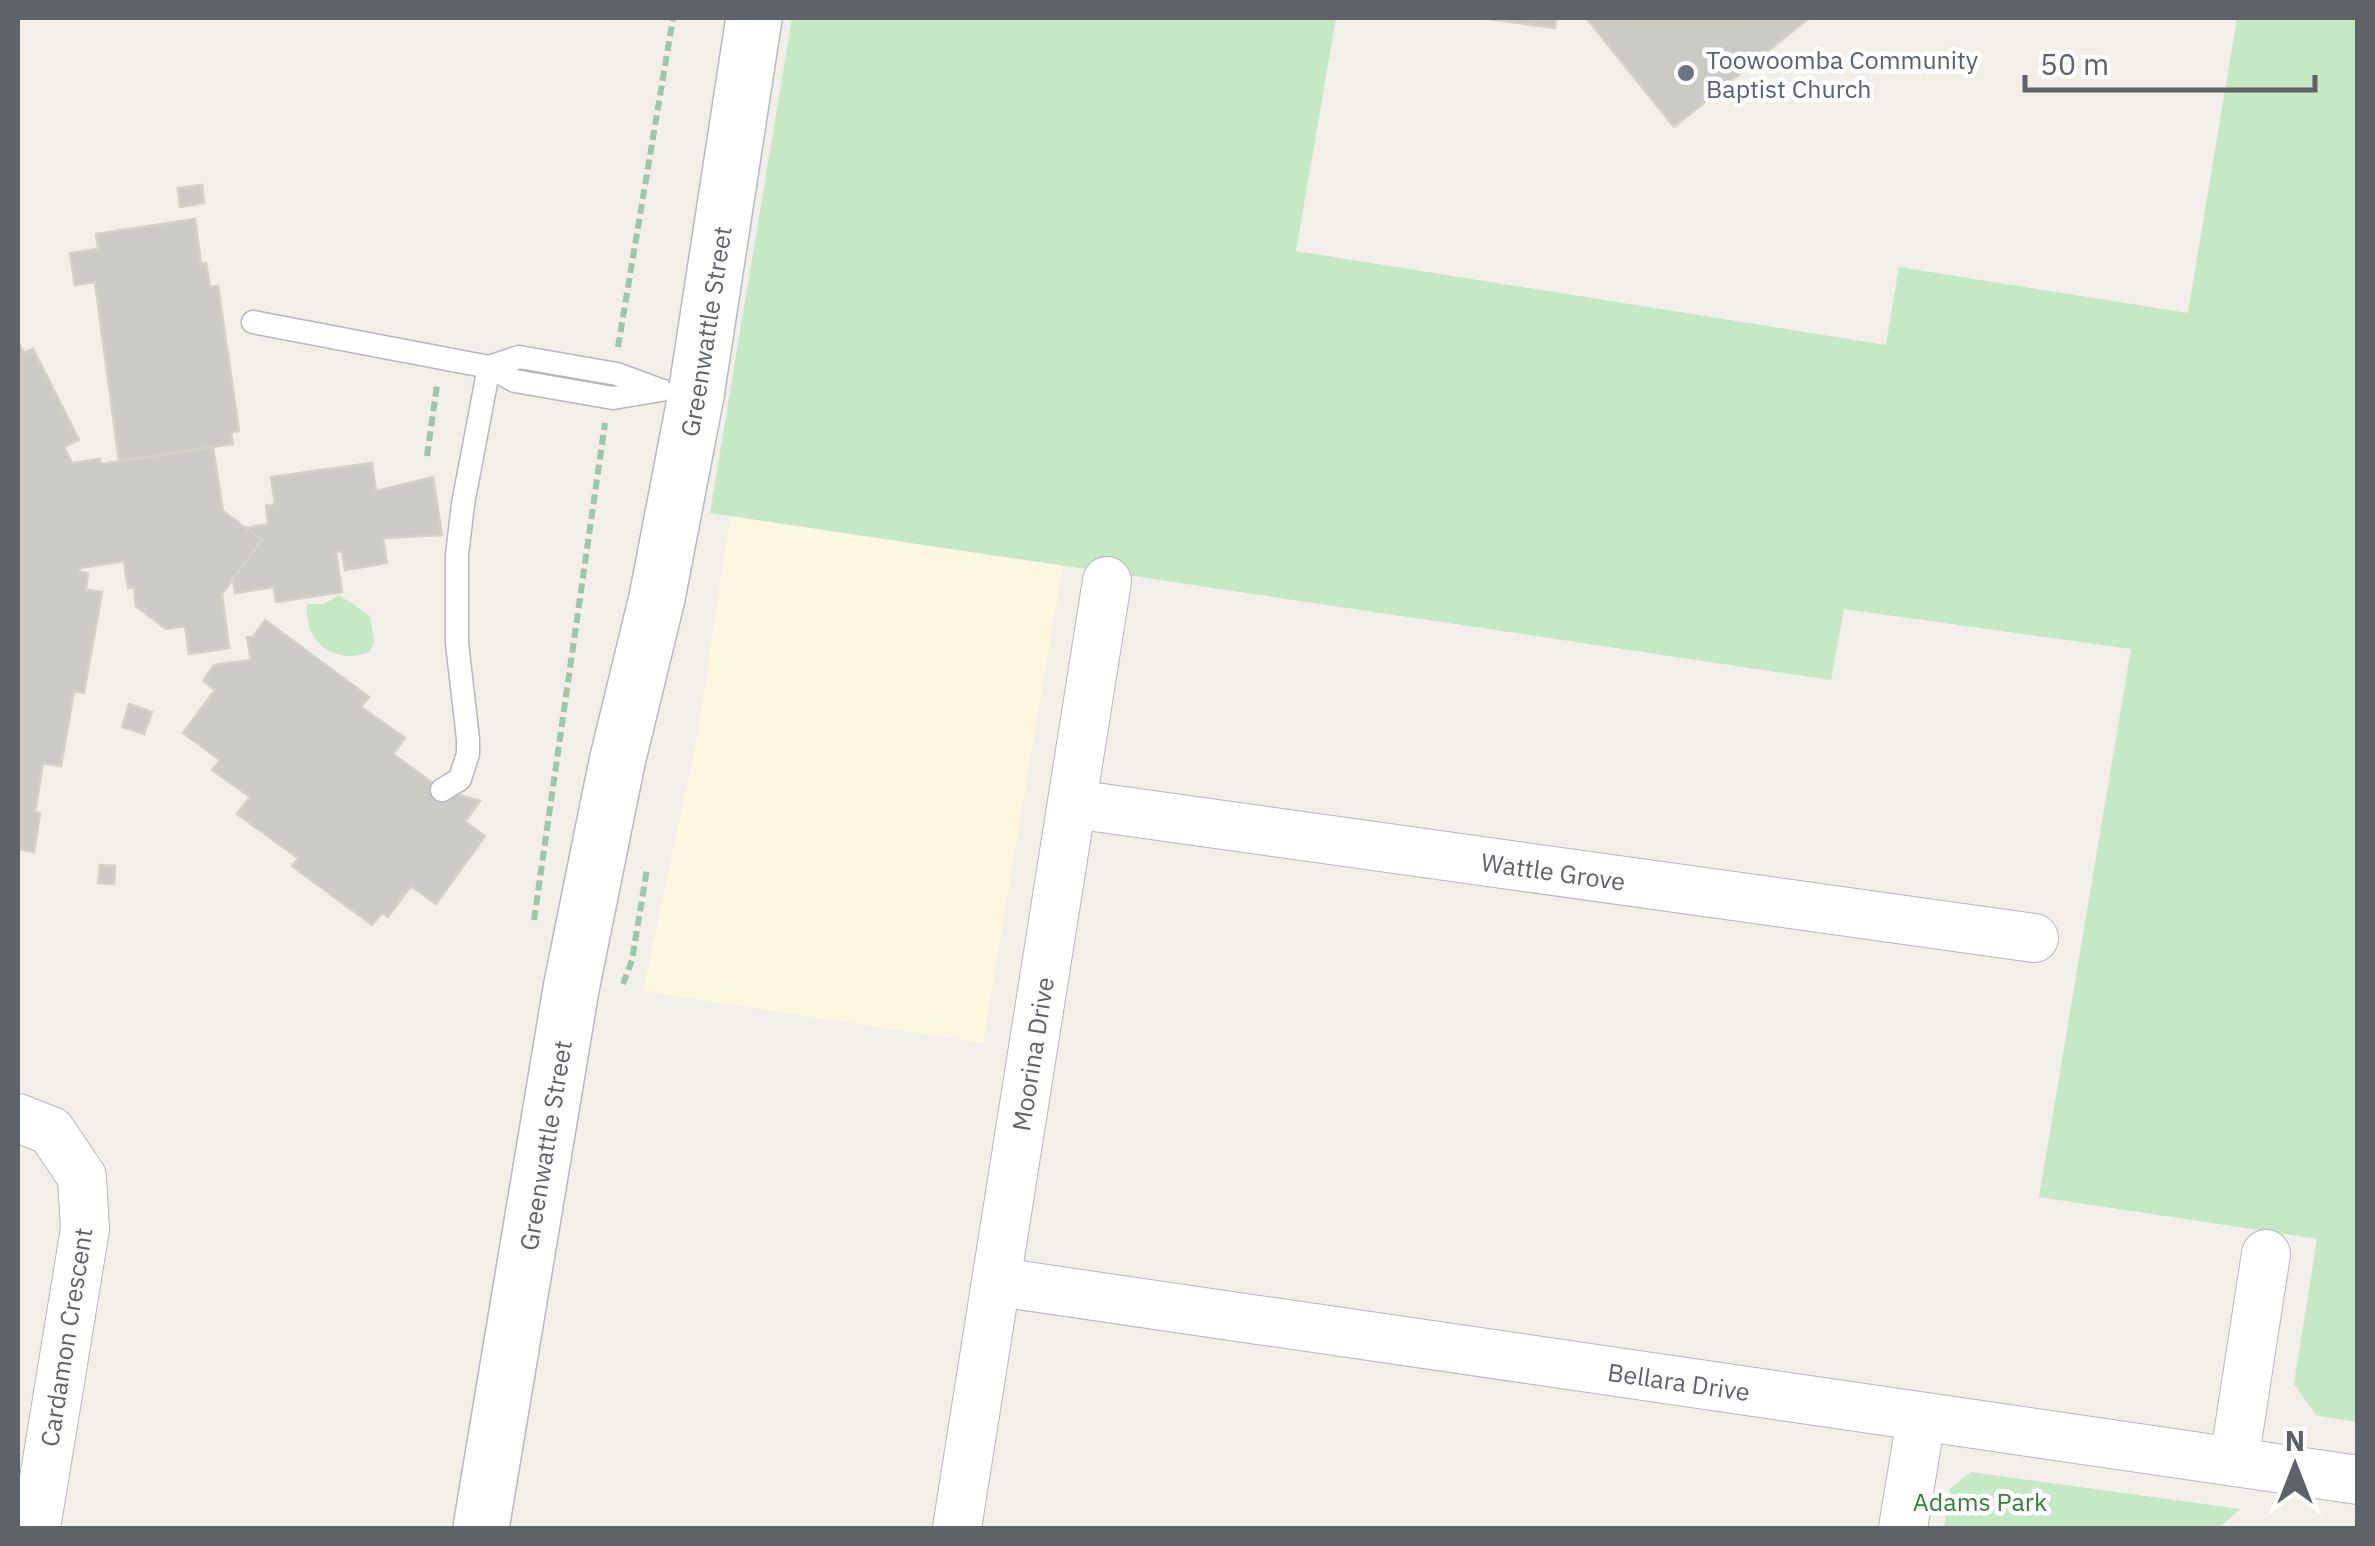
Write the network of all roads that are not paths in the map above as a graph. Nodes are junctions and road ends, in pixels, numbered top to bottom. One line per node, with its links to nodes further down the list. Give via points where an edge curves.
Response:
1 (722, 18): 5 (street, Greenwattle Street)
2 (754, 18): 5 (street, Greenwattle Street)
3 (253, 322): 4 (lane)
4 (489, 366): 5 (lane, via 514,381); 7 (lane, via 458,555 468,754 460,779)
5 (647, 389): 17 (street, Greenwattle Street, via 617,762 571,990)
6 (1107, 580): 8 (street, Moorina Drive)
7 (442, 790)
8 (1072, 804): 9 (street, Wattle Grove); 12 (street, Moorina Drive)
9 (2034, 938)
10 (18, 1118): 16 (street, Cardamon Crescent, via 51,1131 82,1177 85,1228)
11 (2266, 1254): 14 (street)
12 (998, 1282): 13 (street, Bellara Drive); 18 (street, Moorina Drive)
13 (1921, 1419): 14 (street, Bellara Drive); 19 (street)
14 (2234, 1461): 15 (street, Bellara Drive)
15 (2358, 1480)
16 (36, 1528)
17 (480, 1528)
18 (957, 1528)
19 (1903, 1528)

